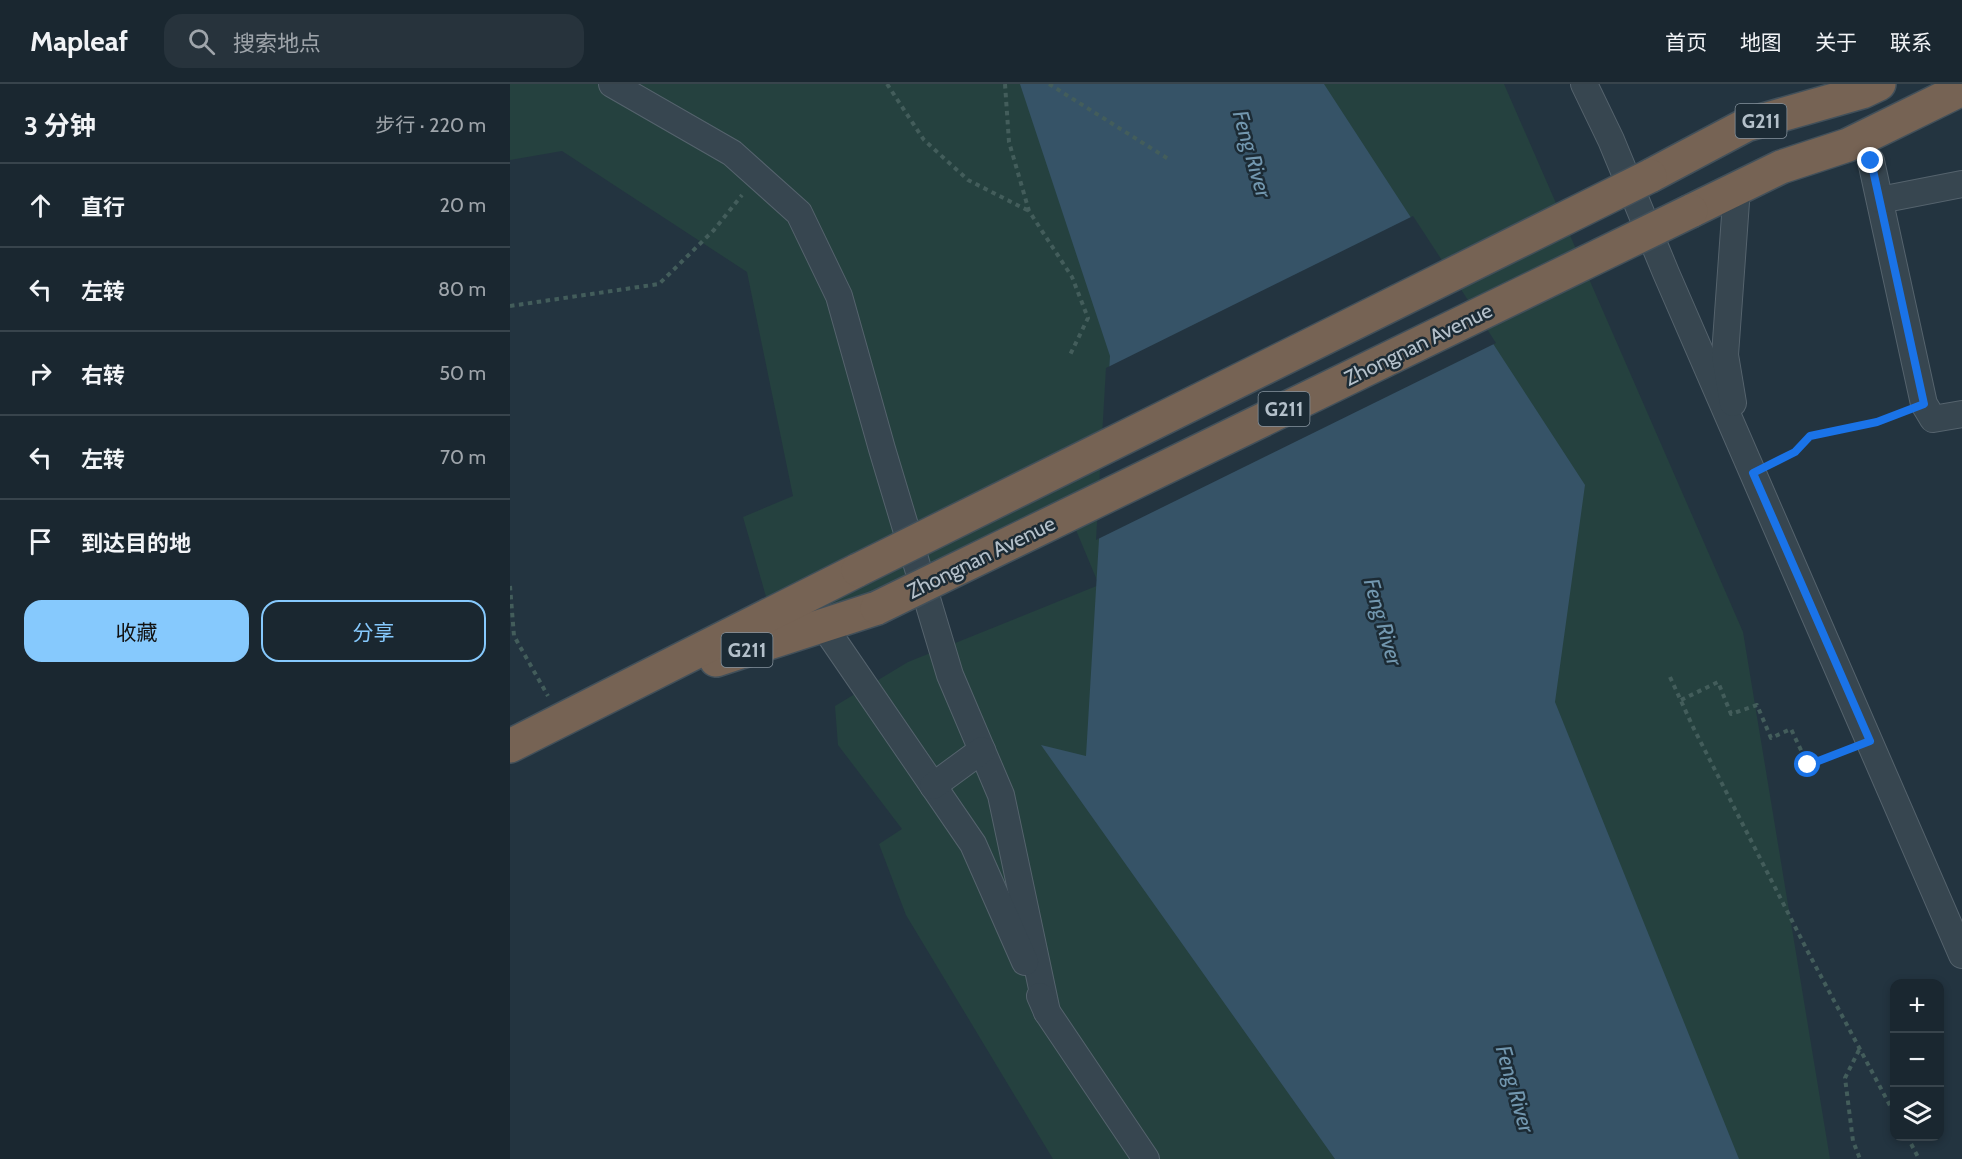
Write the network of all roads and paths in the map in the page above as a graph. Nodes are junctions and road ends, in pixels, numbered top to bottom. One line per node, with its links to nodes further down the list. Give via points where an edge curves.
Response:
1 (612, 84): 10 (street, via 732,153)
2 (887, 84): 14 (path, via 924,140 968,180)
3 (1005, 84): 14 (path, via 1009,142)
4 (1048, 84): 8 (path)
5 (1584, 84): 19 (street)
6 (1879, 84): 24 (highway, Zhongnan Avenue / G211, bridge, via 1746,125)
7 (1962, 88): 12 (highway, Zhongnan Avenue / G211, via 1848,145 1781,167)
8 (1170, 160)
9 (1871, 161): 13 (street)
10 (757, 175): 15 (path, via 714,230 659,284); 29 (street, via 799,213 839,296 951,675)
11 (1962, 184): 13 (street)
12 (1737, 188): 19 (street, via 1725,355); 22 (highway, Zhongnan Avenue / G211, bridge, via 877,608)
13 (1880, 200): 17 (street)
14 (1029, 211): 16 (path, via 1072,278 1088,318)
15 (510, 306)
16 (1070, 355)
17 (1924, 404): 18 (street, via 1933,419); 20 (path, via 1877,422 1810,436 1795,452)
18 (1962, 414)
19 (1741, 444): 20 (street)
20 (1753, 473): 27 (street)
21 (510, 586): 26 (path, via 514,636)
22 (824, 625): 24 (highway, G211); 30 (street)
23 (1670, 677): 25 (path)
24 (617, 692): 26 (highway, G211)
25 (1681, 700): 27 (path, via 1718,682 1731,714 1757,705 1771,738 1791,729 1808,765); 33 (path)
26 (562, 720): 28 (highway, G211)
27 (1870, 741): 31 (street)
28 (510, 746)
29 (982, 750): 30 (street); 32 (street, via 1001,795)
30 (933, 786): 32 (street, via 973,844)
31 (1962, 954)
32 (1047, 1012): 36 (street)
33 (1859, 1050): 34 (path); 37 (path, via 1845,1078 1853,1141)
34 (1890, 1106)
35 (1909, 1141): 38 (path)
36 (1146, 1159)
37 (1860, 1159)
38 (1919, 1159)

